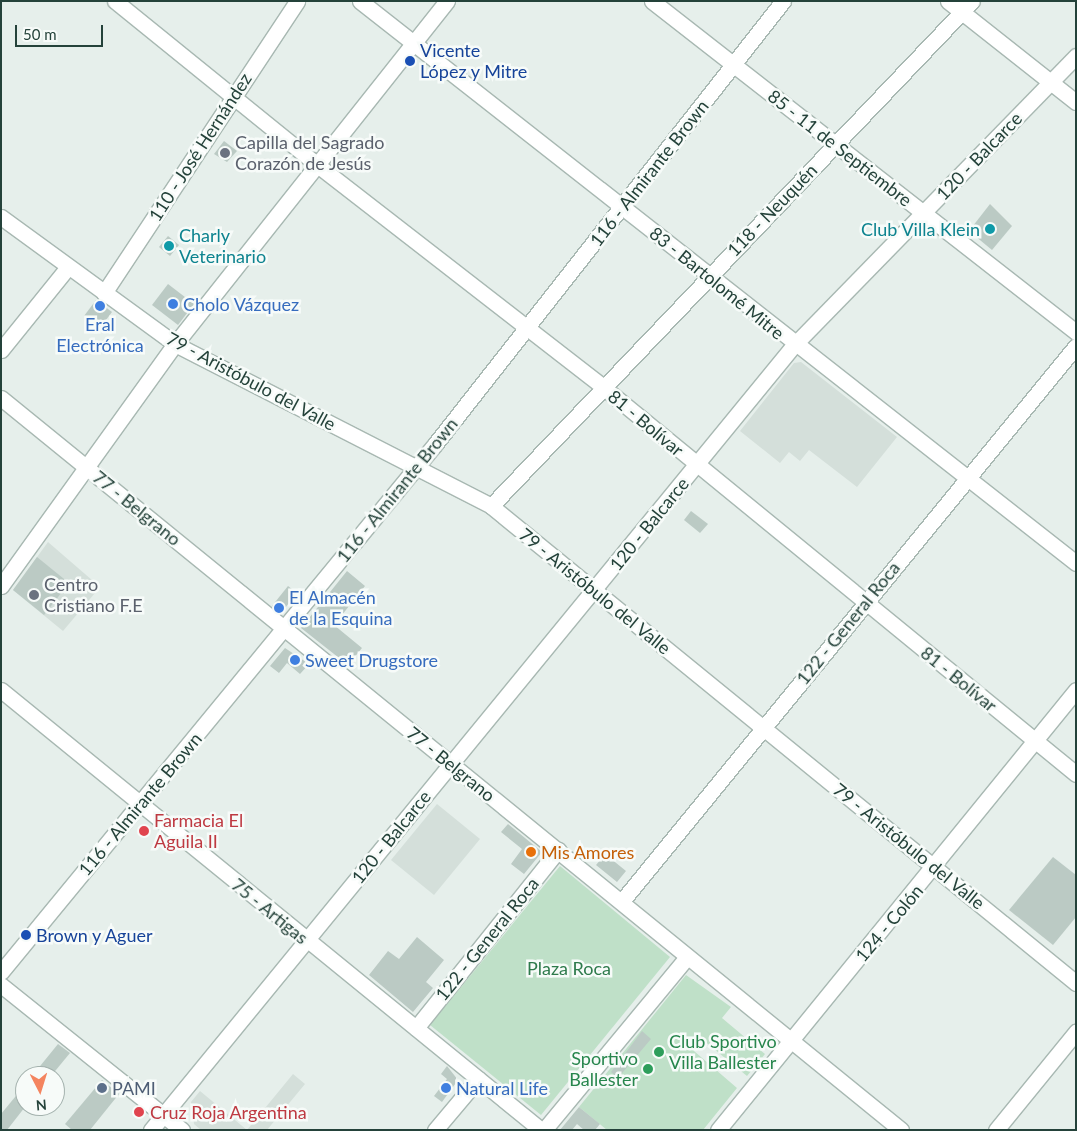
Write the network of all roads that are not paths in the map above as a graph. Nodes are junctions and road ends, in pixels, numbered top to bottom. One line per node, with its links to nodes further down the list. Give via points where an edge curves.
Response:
1 (115, 1): 13 (street, 81 - Bolívar)
2 (296, 1): 13 (street, 110 - José Hernández)
3 (360, 1): 9 (street, 83 - Bartolomé Mitre)
4 (447, 1): 9 (street)
5 (652, 1): 11 (street, 85 - 11 de Septiembre)
6 (784, 1): 11 (street, 116 - Almirante Brown)
7 (948, 1): 8 (street)
8 (967, 6): 12 (street); 15 (street, 118 - Neuquén)
9 (414, 44): 16 (street); 17 (street, 83 - Bartolomé Mitre)
10 (1076, 56): 12 (street, 120 - Balcarce)
11 (734, 65): 15 (street, 85 - 11 de Septiembre); 17 (street, 116 - Almirante Brown)
12 (1050, 82): 14 (street); 18 (street, 120 - Balcarce)
13 (233, 98): 16 (street, 81 - Bolívar); 22 (street, 110 - José Hernández)
14 (1076, 102)
15 (834, 145): 18 (street, 85 - 11 de Septiembre); 21 (street, 118 - Neuquén)
16 (316, 164): 23 (street, 81 - Bolívar); 25 (street)
17 (622, 207): 21 (street, 83 - Bartolomé Mitre); 23 (street, 116 - Almirante Brown)
18 (924, 213): 24 (street, 85 - 11 de Septiembre); 26 (street, 120 - Balcarce)
19 (1, 217): 20 (street, 79 - Aristóbulo del Valle)
20 (68, 267): 22 (street, 79 - Aristóbulo del Valle); 28 (street)
21 (709, 276): 26 (street, 83 - Bartolomé Mitre); 29 (street, 118 - Neuquén)
22 (104, 293): 25 (street, 79 - Aristóbulo del Valle)
23 (527, 328): 29 (street, 81 - Bolívar); 32 (street, 116 - Almirante Brown)
24 (1076, 332)
25 (175, 344): 32 (street, 79 - Aristóbulo del Valle); 33 (street)
26 (794, 345): 31 (street, 120 - Balcarce); 34 (street, 83 - Bartolomé Mitre)
27 (1076, 346): 34 (street, 122 - General Roca)
28 (1, 350)
29 (603, 387): 31 (street, 81 - Bolívar); 35 (street, 118 - Neuquén)
30 (1, 398): 33 (street, 77 - Belgrano)
31 (696, 465): 38 (street, 120 - Balcarce); 39 (street, 81 - Bolívar)
32 (416, 466): 35 (street, 79 - Aristóbulo del Valle); 40 (street, 116 - Almirante Brown)
33 (86, 467): 37 (street); 40 (street, 77 - Belgrano)
34 (967, 478): 36 (street, 83 - Bartolomé Mitre); 39 (street, 122 - General Roca)
35 (491, 506): 38 (street, 79 - Aristóbulo del Valle)
36 (1076, 563)
37 (1, 586)
38 (594, 591): 43 (street, 79 - Aristóbulo del Valle); 45 (street, 120 - Balcarce)
39 (864, 603): 43 (street, 122 - General Roca); 44 (street, 81 - Bolívar)
40 (284, 628): 45 (street, 77 - Belgrano); 47 (street, 116 - Almirante Brown)
41 (1, 690): 47 (street, 75 - Artigas)
42 (1076, 690): 44 (street, 124 - Colón)
43 (764, 728): 49 (street, 79 - Aristóbulo del Valle); 50 (street, 122 - General Roca)
44 (1035, 740): 46 (street, 81 - Bolívar); 49 (street, 124 - Colón)
45 (450, 764): 48 (street, 77 - Belgrano); 51 (street, 120 - Balcarce)
46 (1076, 774)
47 (140, 804): 51 (street, 75 - Artigas); 53 (street, 116 - Almirante Brown)
48 (558, 850): 50 (street, 77 - Belgrano); 56 (street, 122 - General Roca)
49 (935, 868): 54 (street, 79 - Aristóbulo del Valle); 58 (street, 124 - Colón)
50 (622, 901): 52 (street, 77 - Belgrano)
51 (306, 941): 56 (street, 75 - Artigas); 60 (street, 120 - Balcarce)
52 (687, 957): 58 (street, 77 - Belgrano); 64 (street)
53 (1, 972)
54 (1076, 983)
55 (1, 985): 60 (street)
56 (416, 1028): 59 (street, 75 - Artigas)
57 (1076, 1032): 67 (street)
58 (791, 1041): 65 (street, 124 - Colón); 66 (street, 77 - Belgrano)
59 (478, 1079): 63 (street); 64 (street, 75 - Artigas)
60 (164, 1114): 61 (street, 120 - Balcarce); 62 (street)
61 (152, 1130)
62 (182, 1130)
63 (435, 1130)
64 (542, 1130)
65 (718, 1130)
66 (901, 1130)
67 (996, 1130)

